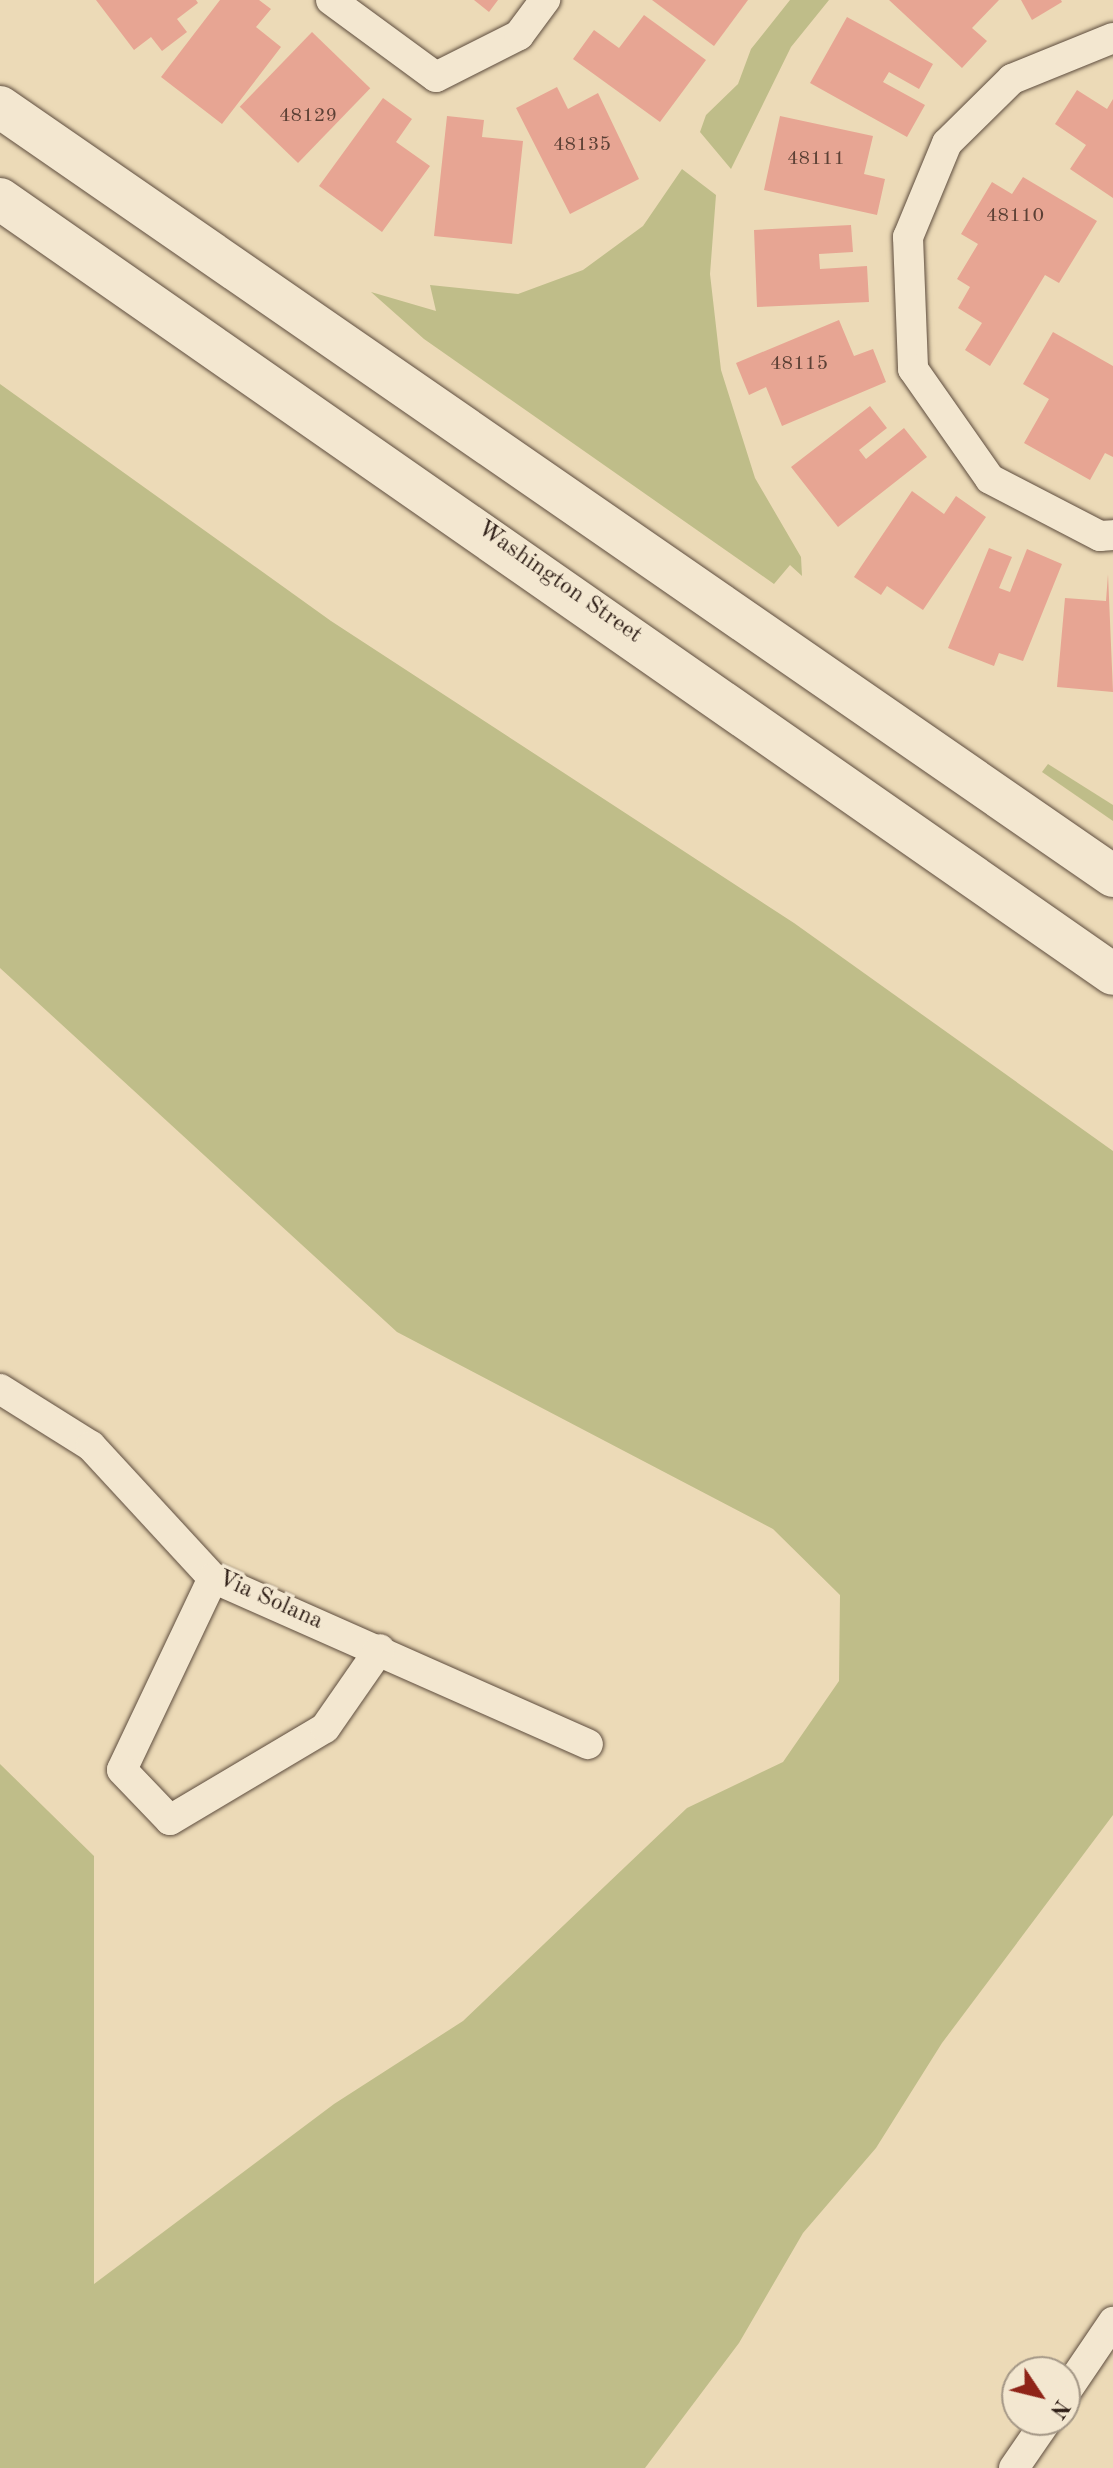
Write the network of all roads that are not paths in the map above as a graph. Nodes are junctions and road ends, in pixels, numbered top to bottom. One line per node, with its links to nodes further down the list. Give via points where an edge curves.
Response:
1 (331, 0): 2 (street, via 436,77 519,35)
2 (545, 0)
3 (1113, 38): 6 (street, via 1012,79 947,143 908,237 913,369 990,479 1100,536)
4 (0, 107): 7 (main road)
5 (0, 199): 8 (main road, Washington Street)
6 (1113, 535)
7 (1113, 876)
8 (1113, 974)
9 (0, 1389): 10 (street, Via Solana, via 91,1446)
10 (213, 1578): 11 (street, Via Solana); 11 (street, via 122,1770 170,1820 325,1728)
11 (380, 1649): 12 (street, Via Solana)
12 (588, 1744)
13 (1113, 2322): 14 (street)
14 (1081, 2369)
15 (1036, 2436): 16 (street)
16 (1014, 2468)

